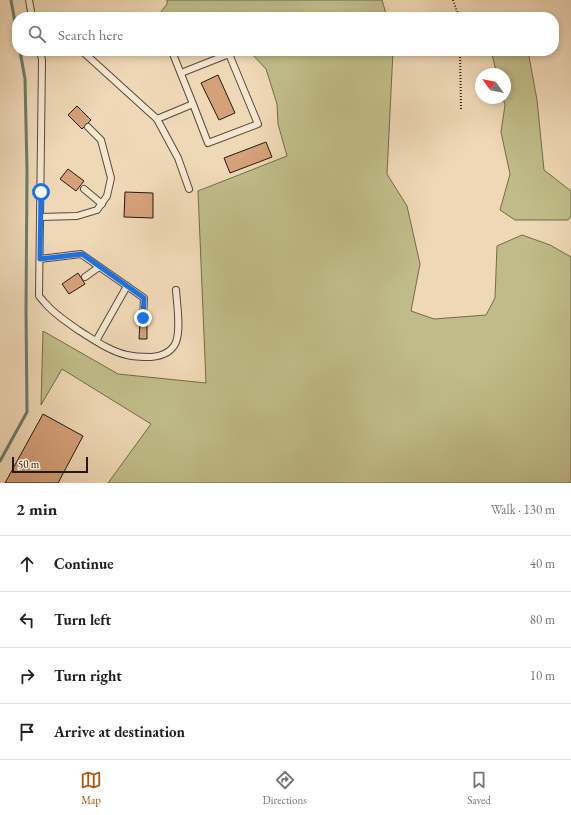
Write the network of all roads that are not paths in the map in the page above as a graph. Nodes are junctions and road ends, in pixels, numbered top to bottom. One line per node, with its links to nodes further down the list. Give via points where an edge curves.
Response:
1 (29, 0): 2 (lane)
2 (31, 12)
3 (41, 56): 15 (lane)
4 (88, 56): 10 (lane)
5 (174, 56): 8 (lane)
6 (224, 56): 8 (lane)
7 (230, 56): 9 (lane, via 258,124 208,143)
8 (181, 73): 9 (lane)
9 (193, 104): 10 (lane)
10 (157, 119): 13 (lane, via 178,158)
11 (88, 127): 14 (lane, via 101,140 111,178 107,196)
12 (84, 189): 14 (lane)
13 (189, 189)
14 (102, 204): 15 (lane, via 96,210 77,216)
15 (40, 217): 16 (lane)
16 (40, 259): 17 (lane, via 82,254); 22 (lane, via 40,296 44,303 61,318)
17 (99, 267): 18 (lane); 19 (lane)
18 (85, 277)
19 (127, 286): 21 (lane, via 144,298); 22 (lane)
20 (176, 290): 22 (lane, via 179,332 176,343 166,354 142,357 126,355)
21 (143, 318)
22 (96, 341)

